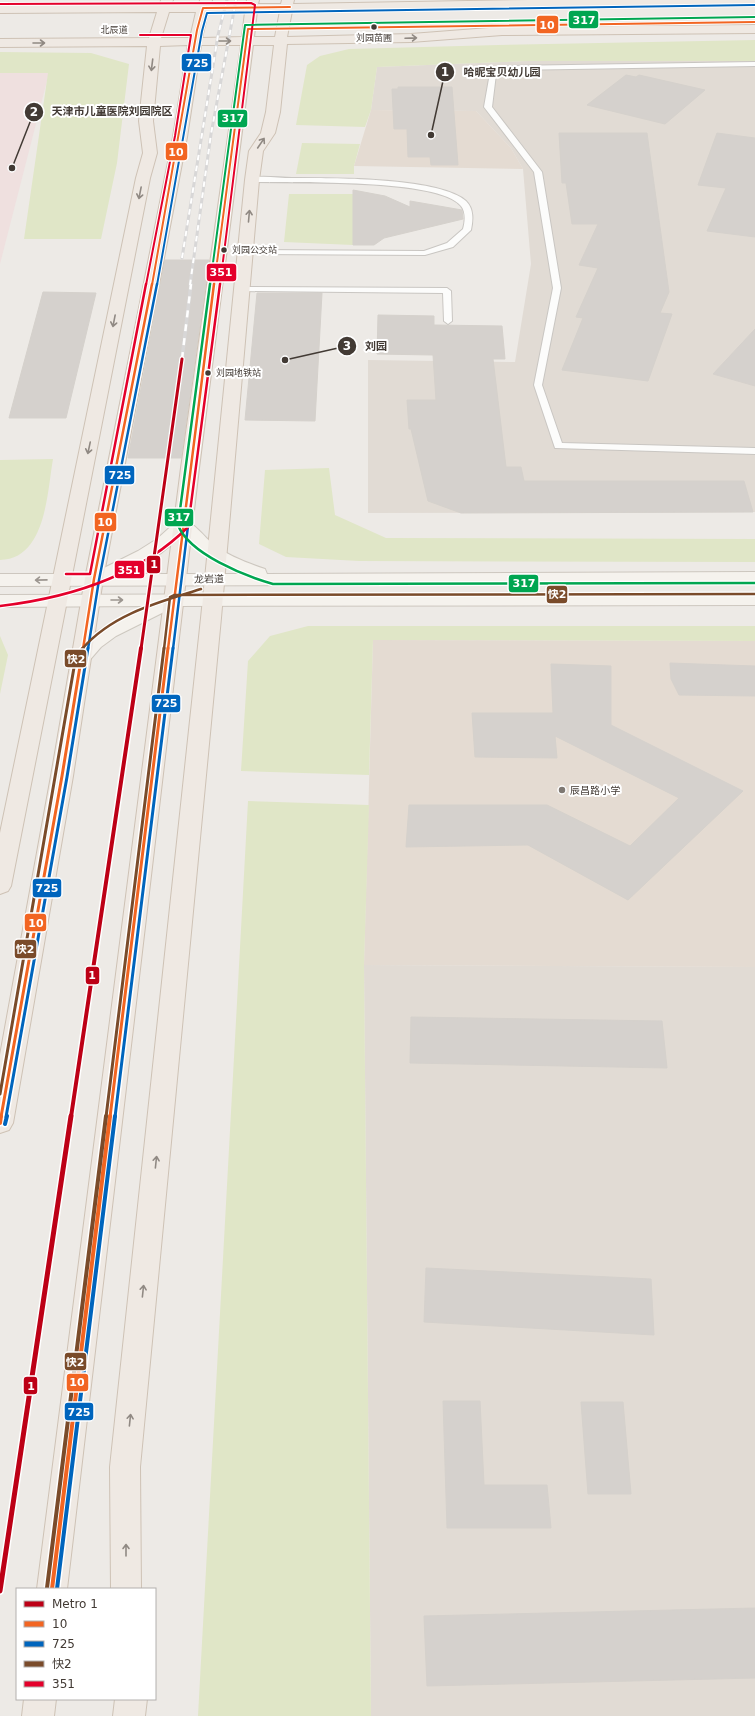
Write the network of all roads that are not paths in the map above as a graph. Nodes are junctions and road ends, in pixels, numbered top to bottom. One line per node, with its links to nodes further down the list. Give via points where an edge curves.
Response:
1 (755, 0): 5 (main road)
2 (166, 4): 3 (main road); 6 (main road); 12 (main road)
3 (204, 4): 4 (main road); 13 (main road)
4 (252, 4): 5 (main road); 10 (main road)
5 (288, 4): 11 (main road)
6 (0, 9)
7 (755, 22): 11 (main road)
8 (755, 29): 11 (main road, one-way to 8, via 411,38 502,31)
9 (126, 30): 12 (main road, 北辰道)
10 (247, 35): 11 (main road); 13 (main road, one-way to 10); 18 (main road)
11 (281, 35): 16 (main road, one-way to 11, via 256,151 268,133 273,112)
12 (156, 36): 13 (main road); 14 (main road, one-way to 12); 28 (main road, one-way to 28, via 146,121 150,153)
13 (196, 36): 25 (main road, via 180,137)
14 (0, 43)
15 (755, 64): 21 (lane, via 509,68 493,73 488,107 538,172 557,288 538,384 558,446)
16 (252, 180): 17 (main road, one-way to 16); 17 (lane, via 383,183 426,188 447,194 462,202 469,216 467,230 450,245 425,253)
17 (246, 252): 18 (main road); 19 (main road)
18 (216, 277): 22 (main road)
19 (242, 289): 20 (lane, via 447,292); 23 (main road)
20 (448, 321)
21 (755, 451)
22 (183, 525): 23 (main road, via 198,543); 25 (main road, via 168,541 147,555); 30 (main road)
23 (217, 556): 26 (main road, via 231,564); 29 (main road)
24 (755, 578): 26 (main road)
25 (94, 579): 28 (main road); 30 (main road); 33 (main road)
26 (274, 579): 29 (main road, via 251,581)
27 (0, 580): 28 (main road, one-way to 27)
28 (59, 590): 32 (main road, via 22,600); 33 (main road); 35 (main road)
29 (213, 590): 30 (main road); 31 (main road, 龙岩道); 38 (main road, one-way to 29, via 125,1467)
30 (177, 596): 33 (main road, one-way to 30); 34 (main road, via 102,635 89,646); 37 (main road)
31 (755, 599)
32 (0, 600)
33 (91, 600): 34 (main road)
34 (81, 658): 36 (main road)
35 (0, 886)
36 (0, 1123)
37 (52, 1588)
38 (126, 1588)
39 (40, 1700): 41 (main road)
40 (131, 1700): 42 (main road)
41 (38, 1716)
42 (129, 1716)

